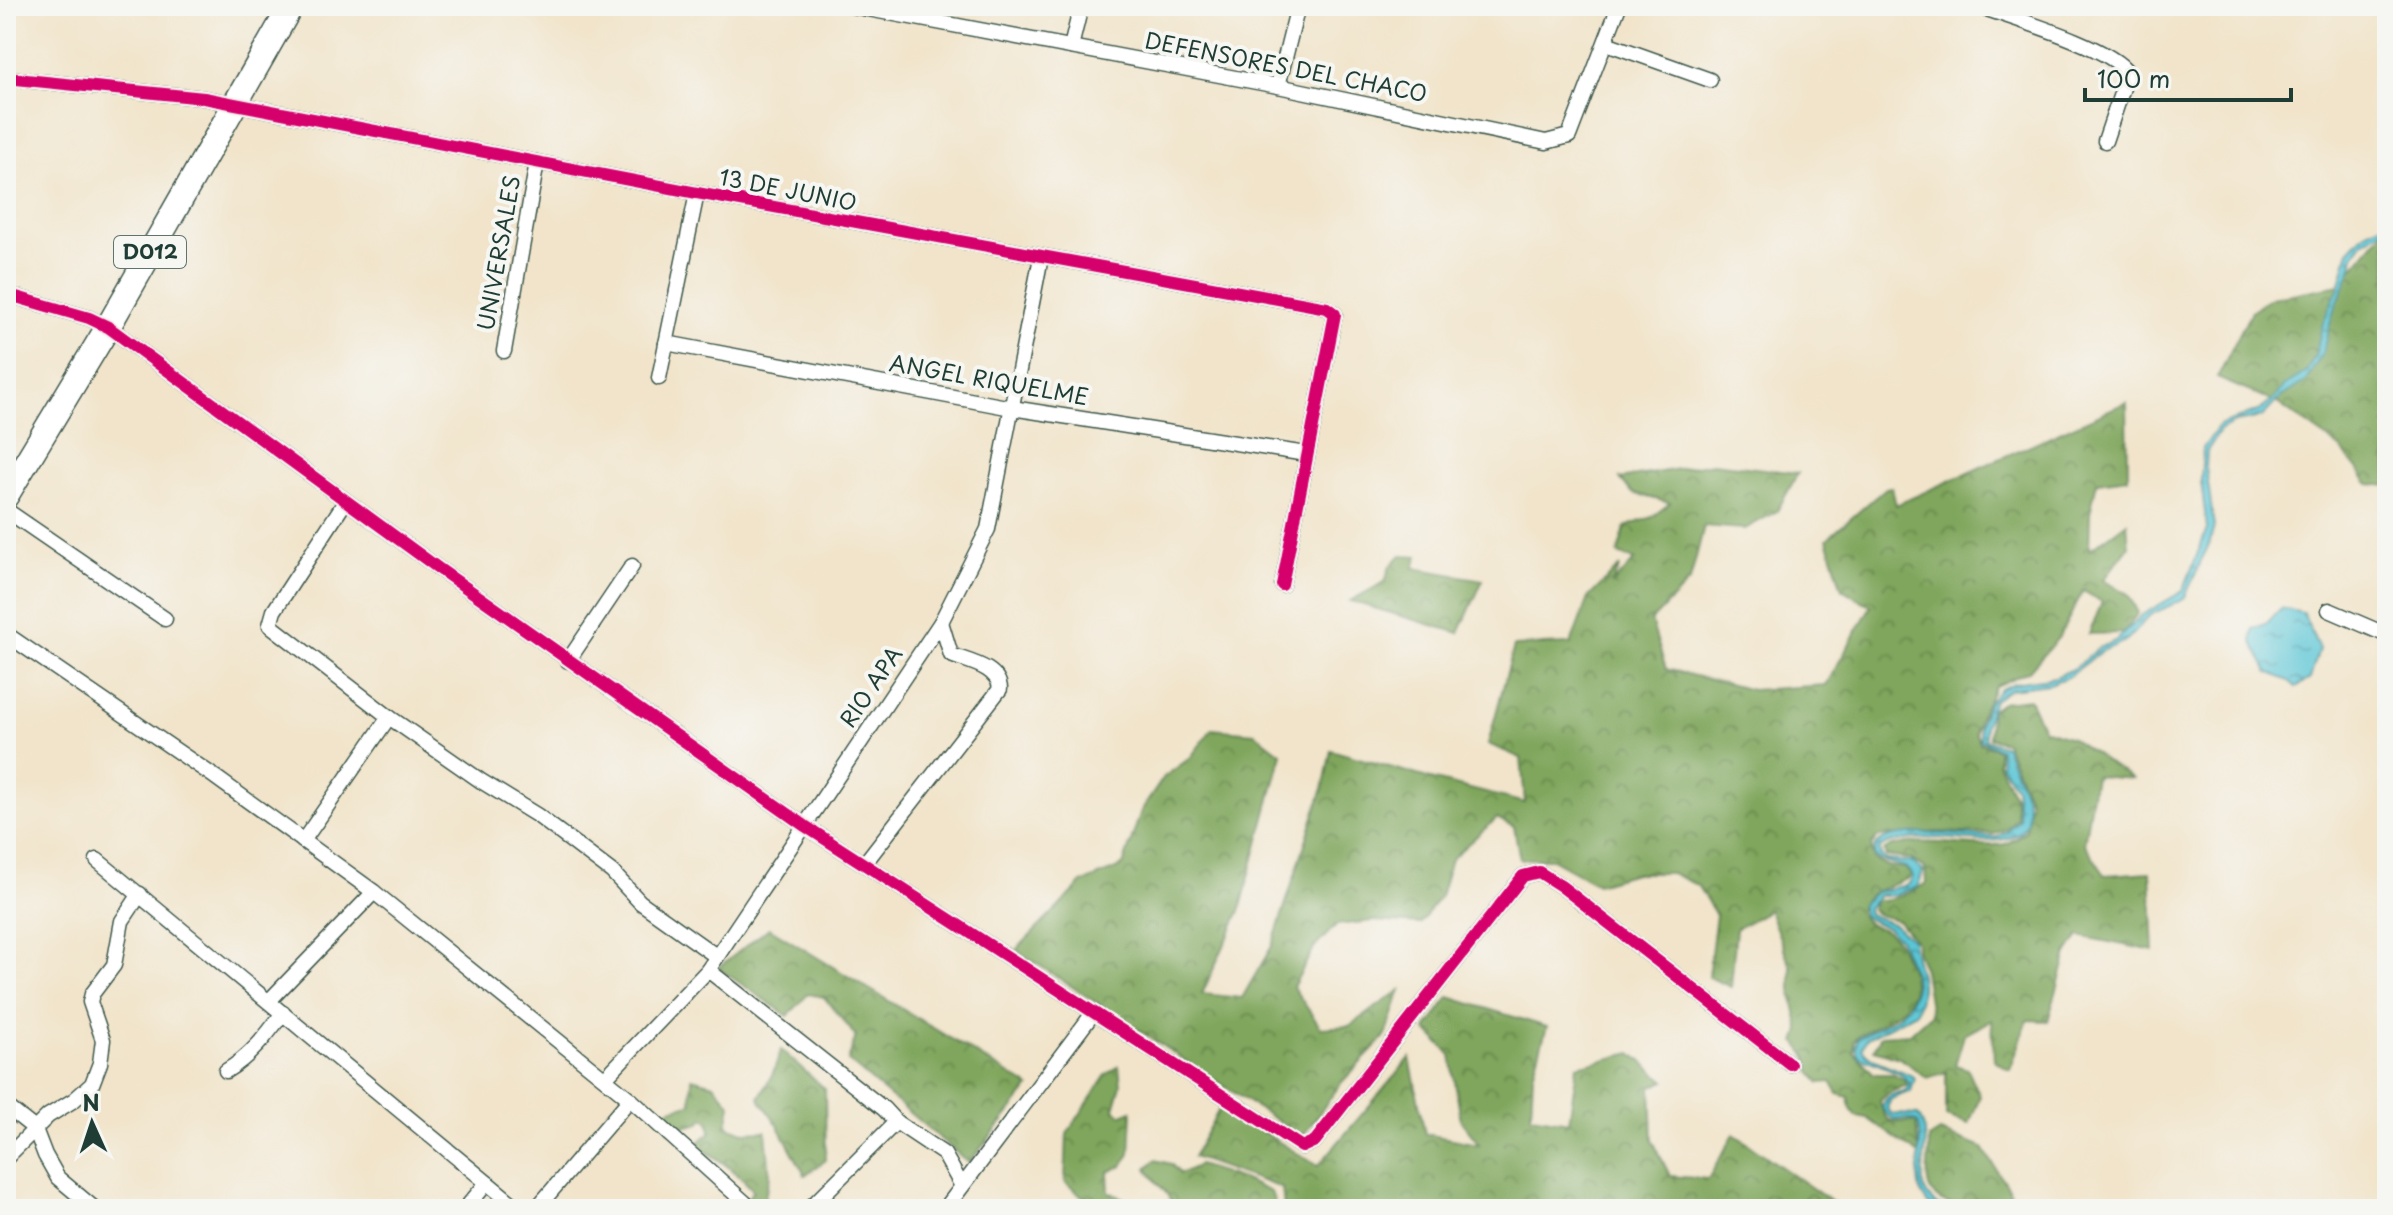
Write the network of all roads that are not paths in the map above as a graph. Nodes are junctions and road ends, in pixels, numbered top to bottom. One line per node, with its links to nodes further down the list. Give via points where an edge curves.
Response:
1 (291, 6): 13 (main road, D012)
2 (852, 6): 7 (street, DEFENSORES DEL CHACO)
3 (1081, 6): 9 (street)
4 (1298, 6): 12 (street)
5 (1619, 6): 8 (street)
6 (1978, 6): 14 (street, via 2122,63 2128,73)
7 (912, 11): 9 (street, DEFENSORES DEL CHACO)
8 (1606, 43): 11 (street); 12 (street, DEFENSORES DEL CHACO, via 1569,136 1546,142)
9 (1071, 47): 12 (street, DEFENSORES DEL CHACO)
10 (6, 78): 13 (street, 13 DE JUNIO)
11 (1710, 80)
12 (1278, 86)
13 (233, 104): 15 (street, 13 DE JUNIO); 19 (main road, D012)
14 (2105, 141)
15 (537, 162): 16 (street, 13 DE JUNIO); 21 (street, UNIVERSALES)
16 (697, 193): 17 (street, 13 DE JUNIO); 20 (street)
17 (1041, 257): 23 (street, RIO APA); 24 (street, 13 DE JUNIO, via 1318,305 1335,314)
18 (6, 294): 19 (street)
19 (108, 327): 25 (main road, D012); 26 (street)
20 (666, 343): 22 (street); 23 (street, ANGEL RIQUELME)
21 (504, 351)
22 (659, 378)
23 (1012, 408): 24 (street, ANGEL RIQUELME); 32 (street, RIO APA, via 988,529)
24 (1306, 454): 29 (street)
25 (6, 496)
26 (345, 502): 35 (street); 36 (street, via 270,625)
27 (6, 510): 31 (street)
28 (632, 566): 35 (street)
29 (1282, 585)
30 (2329, 610): 34 (street)
31 (165, 619)
32 (941, 622): 37 (street, RIO APA); 40 (street, via 951,655 990,671 1000,689)
33 (6, 634): 38 (street)
34 (2387, 635)
35 (568, 661): 37 (street)
36 (389, 717): 38 (street); 43 (street, via 538,816 612,872 640,902)
37 (805, 826): 40 (street); 43 (street, RIO APA)
38 (303, 841): 41 (street)
39 (97, 860): 42 (street)
40 (864, 864): 46 (street)
41 (374, 892): 45 (street); 50 (street)
42 (140, 894): 45 (street); 54 (street, via 122,921 114,965 92,994 103,1040 92,1084)
43 (716, 956): 44 (street, RIO APA)
44 (708, 970): 50 (street, RIO APA); 53 (street)
45 (269, 1001): 47 (street)
46 (1094, 1012): 48 (street, via 1302,1147 1309,1146 1523,876 1539,872); 57 (street)
47 (283, 1013): 49 (street, via 261,1044); 56 (street)
48 (1790, 1064)
49 (226, 1071)
50 (605, 1078): 51 (street)
51 (630, 1099): 61 (street); 62 (street)
52 (6, 1106): 54 (street)
53 (896, 1122): 57 (street, via 944,1154); 63 (street)
54 (35, 1129): 55 (street); 58 (street, via 58,1178)
55 (6, 1158)
56 (487, 1183): 59 (street); 60 (street)
57 (962, 1186): 64 (street)
58 (95, 1209)
59 (465, 1209)
60 (519, 1209)
61 (536, 1209)
62 (752, 1209)
63 (809, 1209)
64 (945, 1209)

